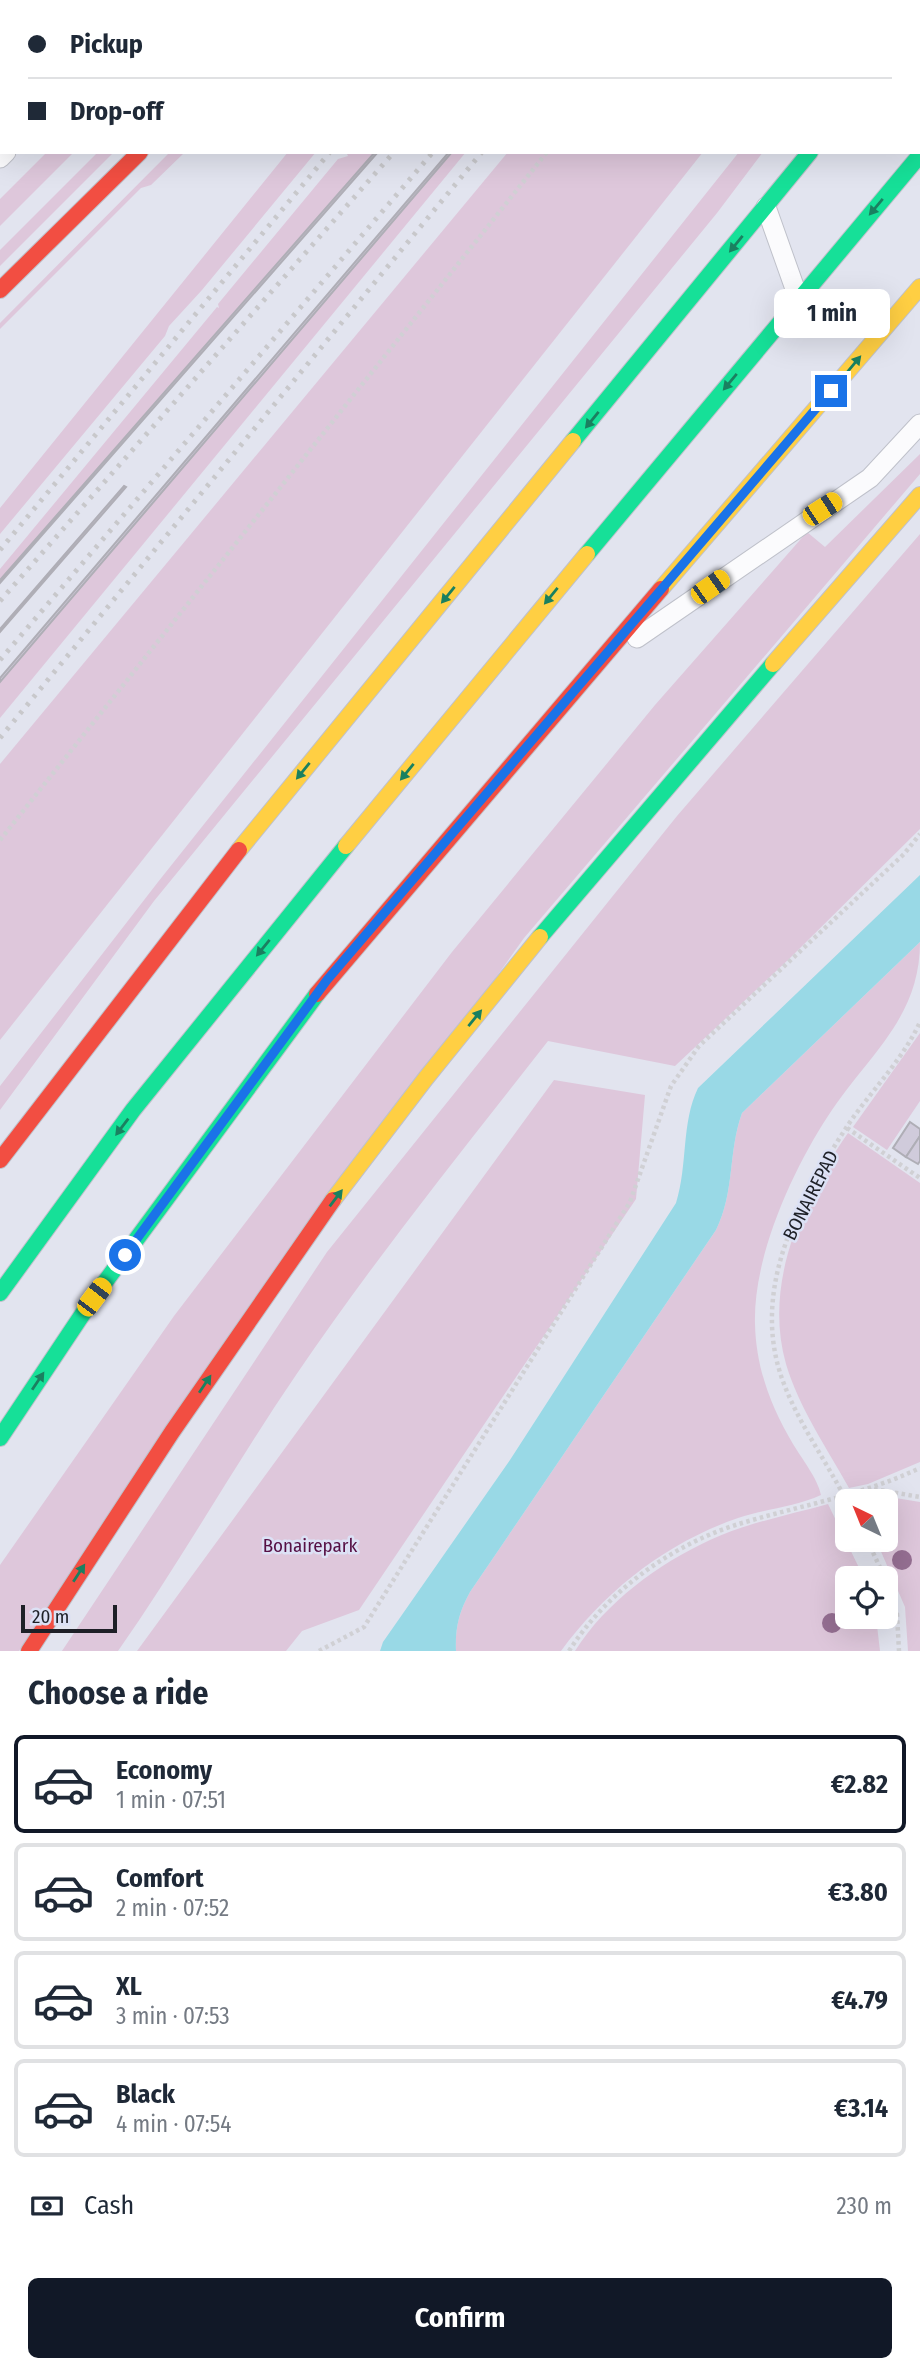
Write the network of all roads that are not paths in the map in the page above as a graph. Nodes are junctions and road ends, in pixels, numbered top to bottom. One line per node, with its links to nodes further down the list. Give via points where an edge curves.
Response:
1 (138, 154): 6 (main road)
2 (808, 154): 4 (main road)
3 (920, 155): 7 (main road, one-way to 7)
4 (766, 207): 7 (lane); 11 (main road, one-way to 11, via 209,886)
5 (920, 287): 10 (main road, one-way to 5)
6 (0, 290)
7 (799, 300): 12 (main road, one-way to 12, via 194,1031)
8 (920, 424): 10 (lane, via 870,478)
9 (920, 495): 14 (main road, one-way to 9, via 268,1293 425,1080 643,814)
10 (598, 664): 13 (main road, one-way to 10, via 94,1297 327,980)
11 (0, 1160)
12 (0, 1293)
13 (0, 1438)
14 (29, 1651)

